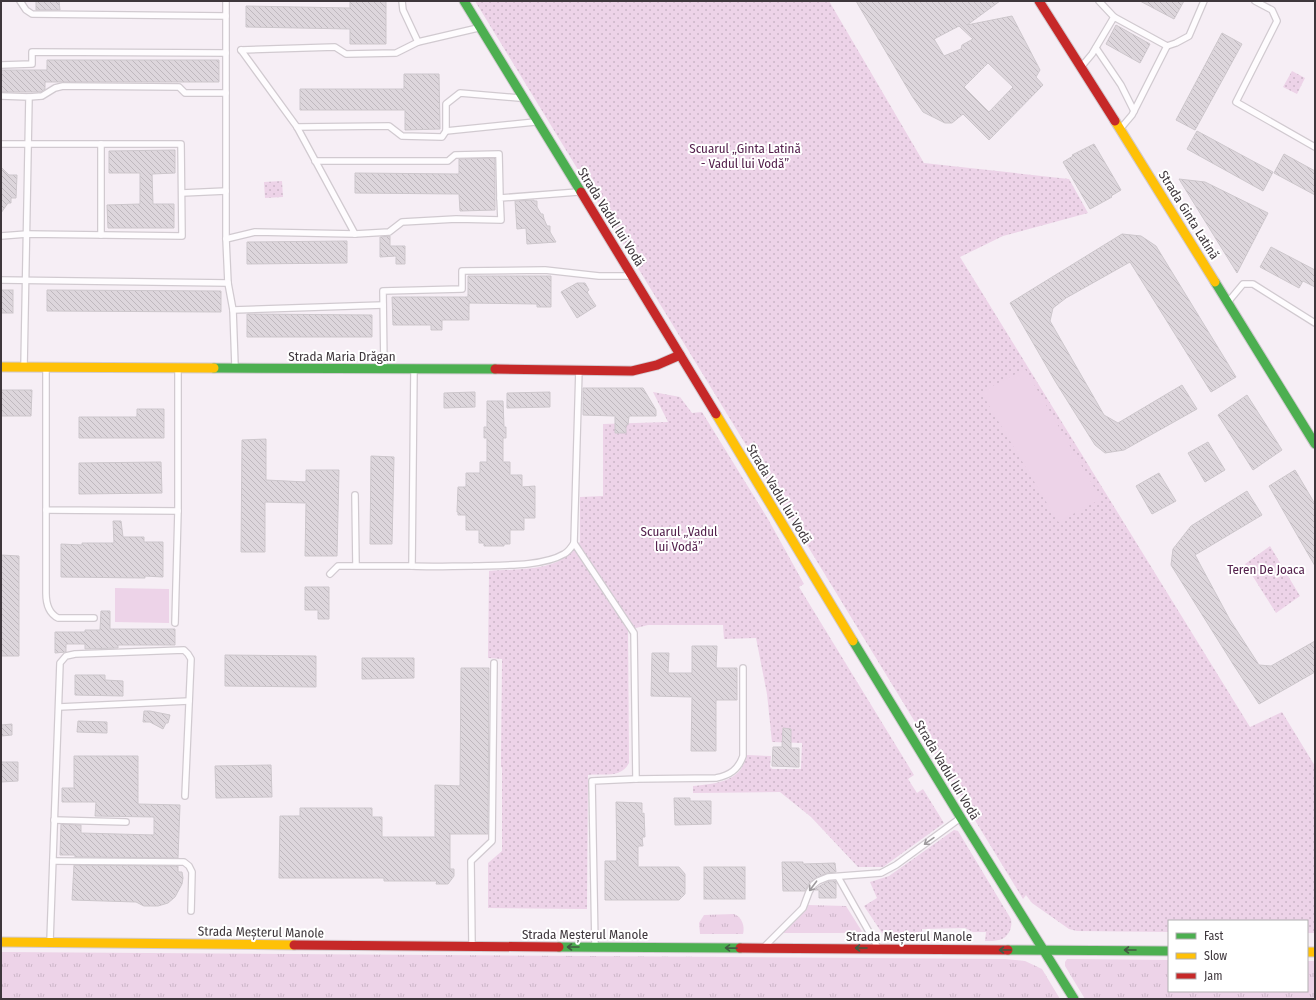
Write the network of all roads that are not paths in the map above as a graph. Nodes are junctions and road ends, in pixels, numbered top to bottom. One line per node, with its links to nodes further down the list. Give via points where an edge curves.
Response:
1 (20, 1): 9 (lane, via 32,14)
2 (226, 1): 9 (lane)
3 (402, 1): 12 (lane, via 403,10)
4 (464, 1): 11 (main road, Strada Vadul lui Vodă)
5 (1039, 1): 17 (main road, Strada Ginta Latină)
6 (1099, 1): 10 (lane)
7 (1204, 1): 13 (lane, via 1190,36)
8 (1255, 1): 30 (lane, via 1272,10 1277,21 1236,102)
9 (226, 16): 15 (lane)
10 (1114, 17): 13 (lane); 14 (lane)
11 (480, 27): 12 (lane); 21 (main road, Strada Vadul lui Vodă)
12 (418, 42): 24 (lane, via 396,53 346,54 335,48 241,50)
13 (1167, 46): 22 (lane)
14 (1096, 48): 17 (lane); 22 (lane, via 1121,85)
15 (226, 53): 16 (lane, via 32,52 32,64); 18 (lane)
16 (1, 65)
17 (1081, 67): 25 (main road, Strada Ginta Latină)
18 (226, 93): 20 (lane, via 185,93 179,87 63,86 42,96); 32 (lane)
19 (1, 96): 20 (lane)
20 (29, 96): 28 (lane)
21 (523, 98): 23 (main road, Strada Vadul lui Vodă); 26 (lane, via 460,93 446,104)
22 (1134, 111): 25 (lane)
23 (537, 122): 26 (lane); 33 (main road, Strada Vadul lui Vodă)
24 (297, 127): 26 (lane, via 389,126 402,136 442,137); 31 (lane)
25 (1119, 130): 45 (main road, Strada Ginta Latină)
26 (446, 131)
27 (1, 144): 28 (lane)
28 (28, 144): 29 (lane); 36 (lane)
29 (101, 144): 34 (lane, via 181,144); 38 (lane)
30 (1315, 147)
31 (315, 161): 35 (lane, via 448,161 455,155 499,154); 37 (lane)
32 (226, 191): 34 (lane); 40 (lane)
33 (580, 192): 35 (lane); 41 (main road, Strada Vadul lui Vodă)
34 (182, 193): 38 (lane, via 182,236)
35 (500, 198): 37 (lane, via 501,220 402,222 389,232)
36 (27, 234): 38 (lane); 39 (lane); 43 (lane)
37 (354, 234): 40 (lane, via 255,232)
38 (101, 235)
39 (1, 236)
40 (226, 239): 44 (lane)
41 (632, 276): 46 (lane, via 598,276 545,270 462,271 462,289 382,291); 49 (main road, Strada Vadul lui Vodă)
42 (1, 280): 43 (lane)
43 (26, 280): 44 (lane); 51 (lane)
44 (228, 283): 47 (lane)
45 (1228, 302): 48 (lane, via 1242,284 1253,284); 58 (main road, Strada Ginta Latină)
46 (383, 305): 47 (lane); 54 (lane)
47 (233, 310): 55 (lane)
48 (1315, 323)
49 (680, 355): 57 (main road, Strada Maria Drăgan, via 653,367 635,370); 74 (main road, Strada Vadul lui Vodă)
50 (1, 367): 51 (main road, Strada Maria Drăgan)
51 (24, 367): 52 (main road, Strada Maria Drăgan)
52 (46, 367): 53 (main road, Strada Maria Drăgan); 60 (lane)
53 (178, 368): 55 (main road, Strada Maria Drăgan); 61 (lane)
54 (384, 368): 55 (main road, Strada Maria Drăgan); 56 (main road, Strada Maria Drăgan)
55 (235, 369)
56 (414, 369): 57 (main road, Strada Maria Drăgan); 64 (lane)
57 (580, 369): 62 (lane)
58 (1314, 438)
59 (355, 495): 63 (lane)
60 (46, 510): 61 (lane); 66 (lane, via 46,602 49,610 58,618)
61 (178, 511): 67 (lane)
62 (574, 543): 64 (lane, via 563,554 537,562); 72 (lane, via 634,633)
63 (356, 565): 64 (lane); 65 (lane, via 338,566)
64 (412, 566)
65 (330, 574)
66 (94, 618)
67 (175, 623)
68 (494, 663): 82 (lane, via 492,841 472,861)
69 (743, 668): 72 (lane, via 743,756 740,764 727,776 716,778)
70 (189, 701): 71 (lane); 71 (lane, via 191,659 184,650 75,654 66,656 60,663); 73 (lane)
71 (59, 707): 75 (lane)
72 (636, 779): 83 (lane, via 592,781)
73 (185, 796)
74 (961, 818): 78 (lane, one-way to 78, via 886,871); 86 (main road, Strada Vadul lui Vodă)
75 (54, 820): 76 (lane); 77 (lane)
76 (126, 822)
77 (53, 861): 79 (lane, via 184,862 192,872); 81 (lane)
78 (838, 876): 84 (lane, one-way to 84, via 822,878 813,885 803,908); 85 (lane)
79 (191, 911)
80 (1, 942): 81 (main road, Strada Meșterul Manole)
81 (50, 942): 82 (main road, Strada Meșterul Manole)
82 (472, 946): 83 (main road, Strada Meșterul Manole, one-way to 82)
83 (595, 947): 84 (main road, Strada Meșterul Manole, one-way to 83)
84 (762, 948): 85 (main road, Strada Meșterul Manole, one-way to 84)
85 (878, 948): 86 (main road, Strada Meșterul Manole, one-way to 85)
86 (1044, 950): 87 (main road, Strada Meșterul Manole, one-way to 86); 88 (main road, Strada Vadul lui Vodă)
87 (1168, 951)
88 (1074, 999)

